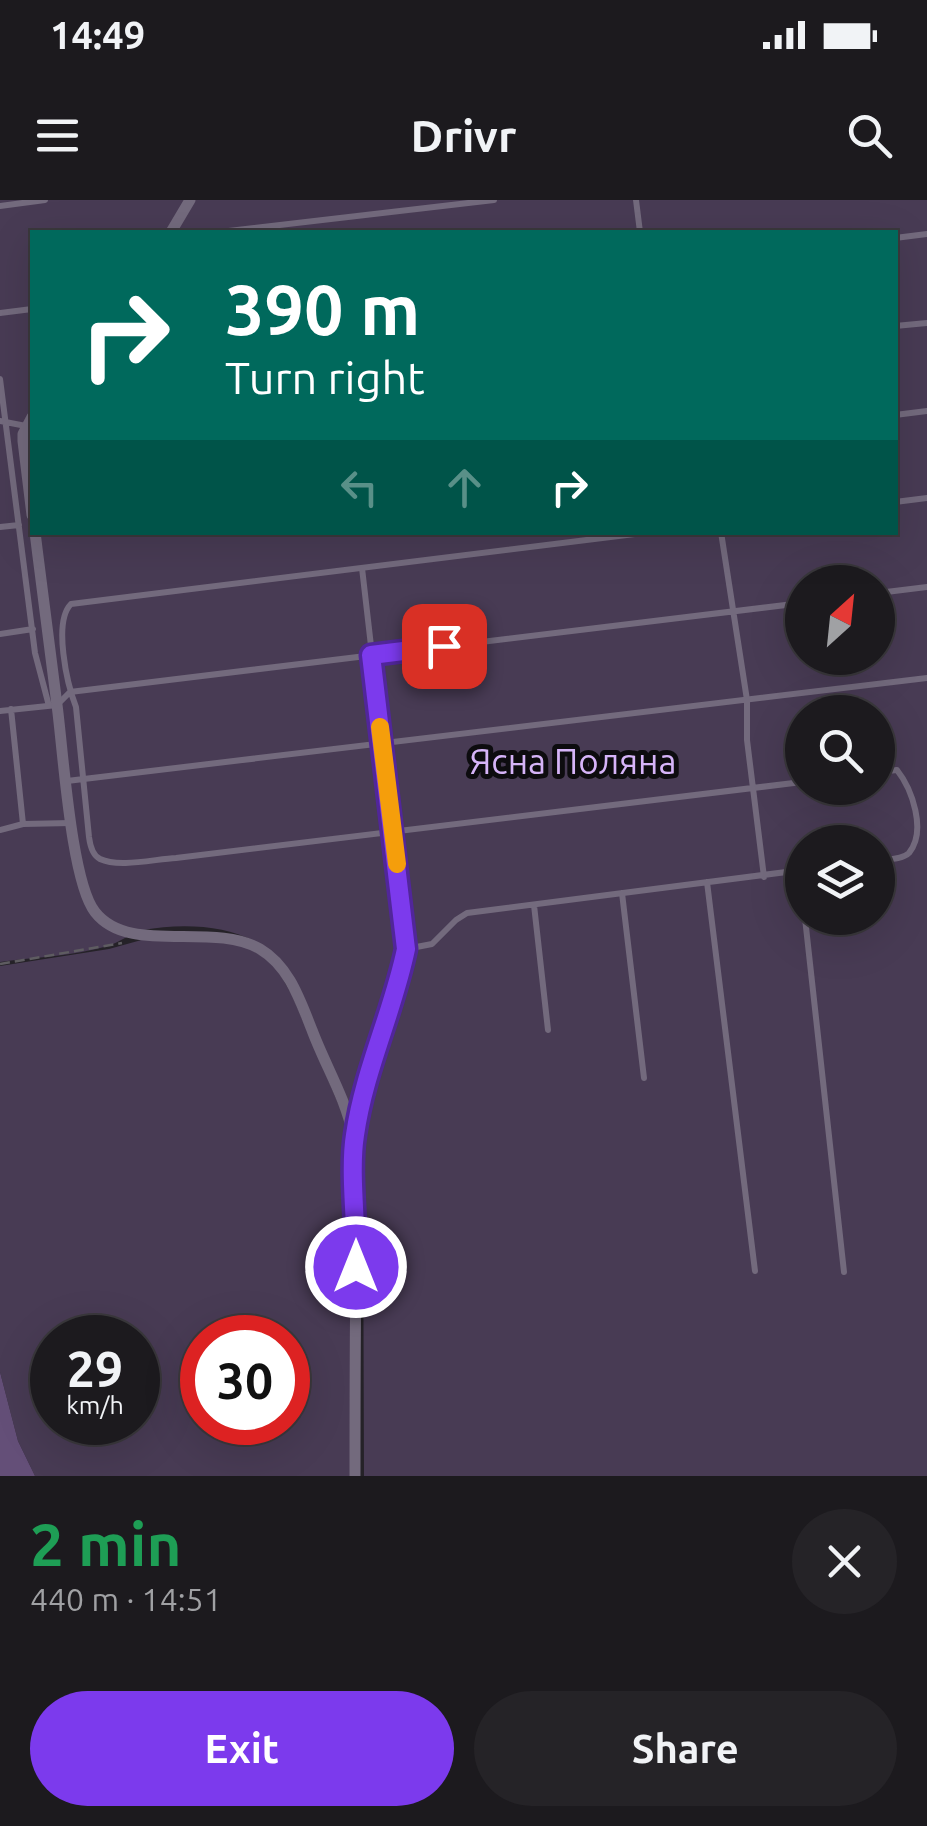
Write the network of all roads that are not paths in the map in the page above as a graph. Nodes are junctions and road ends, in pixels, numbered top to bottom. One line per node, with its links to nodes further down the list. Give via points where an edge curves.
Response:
1 (44, 200): 5 (lane)
2 (190, 200): 6 (street)
3 (494, 200): 7 (lane)
4 (636, 200): 8 (lane)
5 (0, 206)
6 (172, 230)
7 (237, 230)
8 (640, 230)
9 (927, 234): 10 (lane)
10 (898, 238)
11 (30, 309): 12 (lane)
12 (0, 313)
13 (927, 323): 14 (lane)
14 (898, 326)
15 (0, 379): 18 (lane)
16 (927, 411): 17 (lane)
17 (898, 415)
18 (2, 421): 19 (lane); 23 (lane)
19 (30, 423): 21 (street, via 23,442)
20 (927, 498): 22 (lane)
21 (30, 499)
22 (898, 502)
23 (18, 525): 24 (lane); 33 (lane)
24 (0, 527)
25 (35, 535): 39 (street)
26 (627, 535): 28 (lane)
27 (721, 535): 32 (lane)
28 (362, 568): 35 (lane); 37 (lane, via 71,604 61,621)
29 (927, 587): 30 (lane)
30 (895, 592)
31 (785, 605): 32 (lane)
32 (733, 612): 35 (lane); 38 (lane)
33 (33, 629): 34 (lane); 39 (lane)
34 (0, 634)
35 (371, 655): 37 (lane); 42 (lane)
36 (927, 678): 38 (lane)
37 (70, 692): 39 (lane); 44 (lane)
38 (747, 700): 42 (lane); 47 (lane)
39 (53, 706): 40 (lane); 45 (street)
40 (11, 709): 41 (lane); 49 (lane)
41 (0, 710)
42 (382, 743): 44 (lane); 51 (lane)
43 (895, 770): 52 (lane, via 909,785 917,824 912,851)
44 (84, 779): 45 (lane); 51 (lane, via 90,845 99,859 116,862)
45 (67, 781): 48 (street)
46 (785, 784): 47 (lane)
47 (753, 788): 51 (lane); 54 (lane)
48 (72, 823): 49 (lane); 62 (street, via 82,888 95,913 122,931 228,938 278,962 298,994)
49 (23, 824): 50 (lane)
50 (0, 830)
51 (393, 831): 59 (lane)
52 (895, 858)
53 (785, 873): 54 (lane)
54 (764, 877): 55 (lane)
55 (707, 882): 56 (lane); 63 (lane)
56 (622, 894): 57 (lane); 61 (lane)
57 (534, 904): 59 (lane, via 468,913 432,944); 60 (lane)
58 (807, 935): 64 (lane)
59 (406, 949): 62 (lane)
60 (548, 1030)
61 (644, 1078)
62 (354, 1138): 65 (street)
63 (755, 1272)
64 (844, 1272)
65 (355, 1476)

